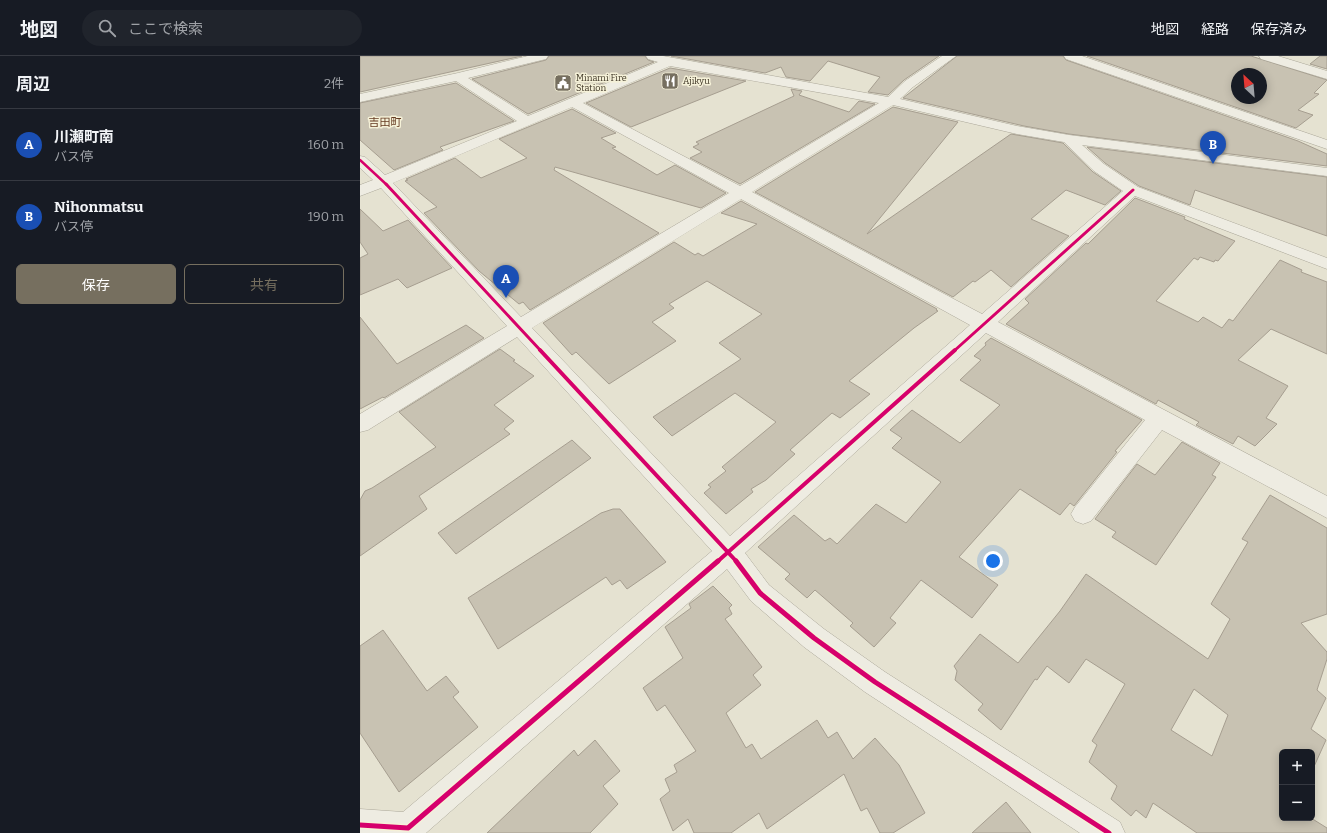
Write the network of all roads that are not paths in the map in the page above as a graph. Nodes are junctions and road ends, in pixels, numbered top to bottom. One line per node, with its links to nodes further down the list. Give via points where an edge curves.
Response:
1 (542, 56): 7 (street)
2 (947, 56): 9 (street)
3 (1070, 56): 13 (street)
4 (1265, 56): 6 (street)
5 (659, 58): 9 (street); 10 (street)
6 (1327, 75)
7 (458, 77): 8 (street); 11 (street)
8 (360, 98)
9 (891, 101): 12 (street, via 1017,130); 19 (street)
10 (574, 103): 11 (street); 19 (street)
11 (528, 121): 16 (street)
12 (1069, 139): 15 (street); 17 (street, via 1104,173)
13 (1327, 145)
14 (360, 160): 16 (street)
15 (1327, 172)
16 (383, 181): 18 (street); 22 (street)
17 (1133, 190): 20 (street); 21 (street)
18 (360, 191)
19 (742, 192): 21 (street); 22 (street)
20 (1327, 264)
21 (983, 324): 23 (street); 27 (street)
22 (520, 328): 24 (street); 27 (street)
23 (1159, 418): 25 (street); 26 (street)
24 (360, 424)
25 (1327, 508)
26 (1082, 514)
27 (729, 552): 29 (street); 30 (street, via 760,593 814,638 876,682)
28 (360, 825): 29 (street)
29 (408, 831)
30 (1109, 833)

